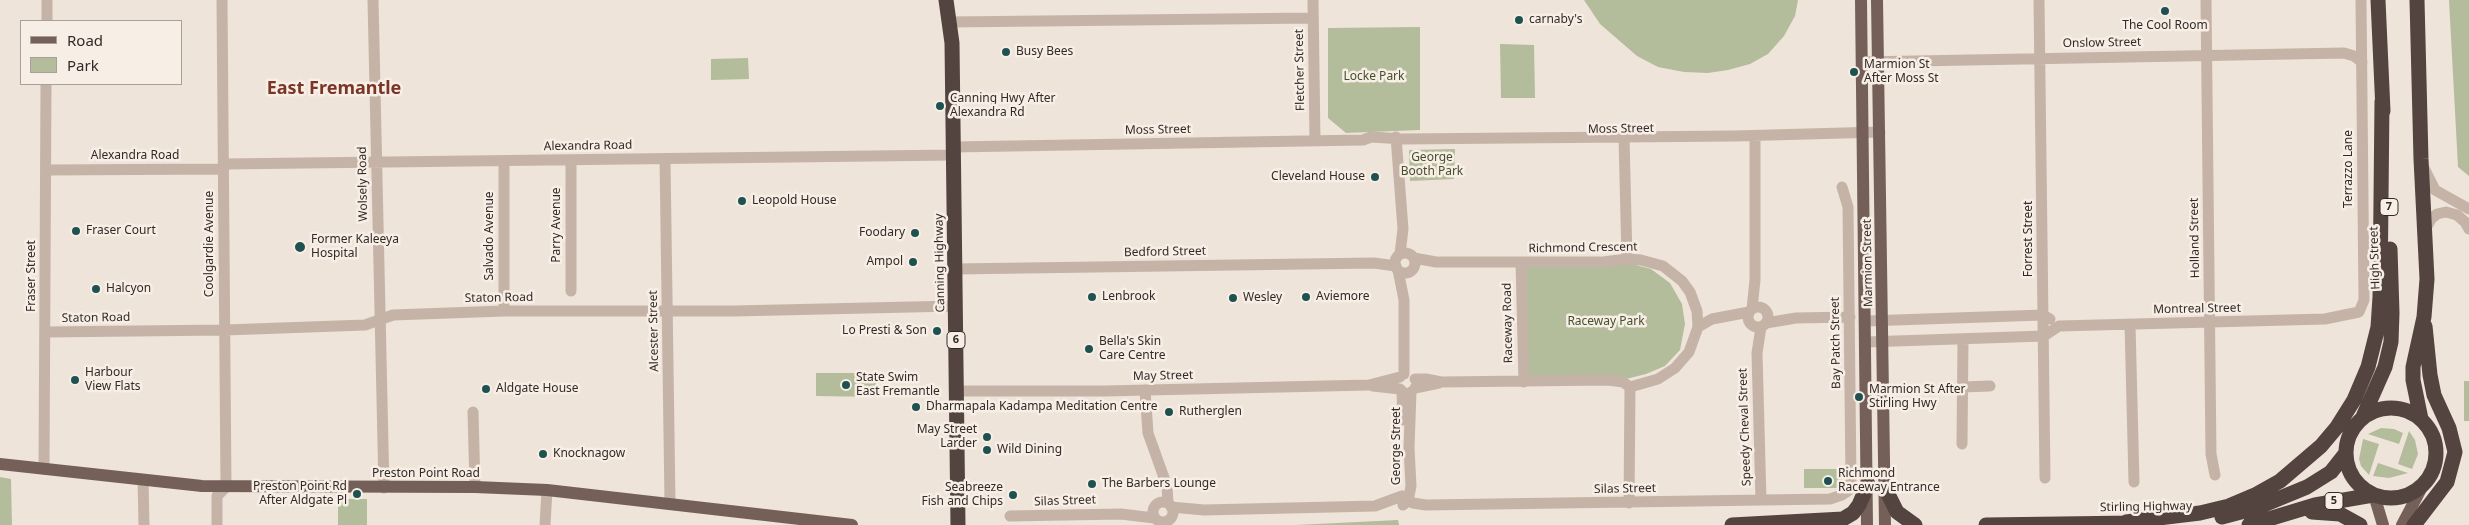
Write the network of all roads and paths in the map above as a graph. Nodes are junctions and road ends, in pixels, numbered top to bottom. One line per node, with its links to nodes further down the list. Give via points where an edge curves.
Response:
1 (47, 0): 14 (street)
2 (222, 0): 37 (street, Coolgardie Avenue)
3 (373, 0): 36 (street, Wolsely Road)
4 (946, 0): 15 (highway, Canning Highway / 6)
5 (1313, 0): 13 (street, Fletcher Street)
6 (1861, 0): 21 (main road, Marmion Street)
7 (1877, 0): 20 (main road, Marmion Street)
8 (2039, 0): 19 (street, Forrest Street)
9 (2206, 0): 18 (street, Holland Street)
10 (2361, 0): 16 (street, Terrazzo Lane)
11 (2378, 0): 24 (highway, High Street / 7)
12 (2417, 0): 33 (highway)
13 (1313, 18): 15 (street); 28 (street, Fletcher Street)
14 (47, 20)
15 (950, 22): 31 (highway, Canning Highway / 6)
16 (2362, 38): 17 (street, via 2354,49); 22 (street, Terrazzo Lane)
17 (2344, 53): 18 (street, Onslow Street); 22 (street, Onslow Street)
18 (2207, 55): 19 (street, Onslow Street); 60 (street, Holland Street)
19 (2041, 58): 20 (street, Onslow Street); 51 (street, Forrest Street)
20 (1878, 61): 21 (street, Onslow Street); 26 (main road, Marmion Street)
21 (1862, 62): 25 (main road, Marmion Street)
22 (2362, 62): 54 (street, Terrazzo Lane, via 2364,300 2356,313)
23 (46, 85): 38 (street, Fraser Street)
24 (2382, 101): 77 (highway, High Street / 7, via 2392,313 2385,366); 103 (highway, via 2378,327 2368,367 2354,400 2321,446 2280,481 2256,495 2200,513)
25 (1863, 136): 26 (street, Moss Street); 27 (street, Moss Street); 59 (main road, Marmion Street)
26 (1880, 136): 58 (main road, Marmion Street)
27 (1755, 138): 29 (street, Moss Street); 52 (street, Speedy Cheval Street)
28 (1315, 140): 30 (street, Moss Street, via 1363,140 1371,144); 31 (street, Moss Street)
29 (1624, 140): 30 (street, Moss Street); 43 (street)
30 (1400, 142): 44 (street, George Street, via 1404,165 1400,171)
31 (953, 151): 32 (street, Alexandra Road); 46 (highway, Canning Highway / 6)
32 (665, 159): 35 (street, Alexandra Road); 50 (street, Alcester Street)
33 (2421, 159): 40 (street, via 2435,190); 42 (highway)
34 (504, 160): 35 (street, Alexandra Road); 36 (street, Alexandra Road); 49 (street, Salvado Avenue)
35 (571, 160): 47 (street, Parry Avenue)
36 (377, 162): 37 (street, Alexandra Road); 57 (street, Wolsely Road)
37 (224, 166): 38 (street, Alexandra Road); 63 (street, Coolgardie Avenue)
38 (46, 170): 64 (street, Fraser Street)
39 (1842, 187): 53 (street, Bay Patch Street, via 1848,207)
40 (2469, 209)
41 (2469, 229): 42 (street, via 2457,215 2446,212 2431,219)
42 (2425, 230): 55 (highway, via 2428,279)
43 (1627, 259): 45 (street, Richmond Crescent); 56 (street, Richmond Crescent, via 1655,263 1682,281 1690,292)
44 (1405, 262): 45 (street, Richmond Crescent); 46 (street, Bedford Street); 70 (street, George Street)
45 (1521, 262): 69 (street, Raceway Road)
46 (955, 269): 48 (highway, Canning Highway / 6)
47 (571, 291)
48 (956, 306): 50 (street, Staton Road); 73 (highway, Canning Highway / 6)
49 (504, 311): 50 (street, Staton Road); 57 (street, Staton Road, via 393,315)
50 (668, 311): 98 (street, Alcester Street)
51 (2044, 315): 58 (street); 62 (street); 65 (street, Forrest Street)
52 (1757, 318): 53 (street); 56 (street); 97 (street, Speedy Cheval Street)
53 (1850, 318): 94 (street, Bay Patch Street, via 1851,481 1848,491)
54 (2335, 318): 60 (street, Montreal Street)
55 (2424, 318): 78 (highway, via 2413,367); 119 (highway, via 2432,382 2455,452 2447,482)
56 (1698, 319): 75 (street, via 1689,352 1675,368 1658,379)
57 (380, 320): 63 (street, Staton Road, via 365,325); 91 (street, Wolsely Road)
58 (1882, 320): 59 (street); 67 (main road, Marmion Street)
59 (1866, 321): 68 (main road, Marmion Street)
60 (2210, 322): 61 (street, Montreal Street); 83 (street, Holland Street, via 2211,454)
61 (2130, 324): 62 (street, Montreal Street); 86 (street)
62 (2059, 326): 65 (street)
63 (225, 330): 64 (street, Staton Road); 88 (street, Coolgardie Avenue)
64 (45, 332): 82 (street, Fraser Street)
65 (2044, 336): 66 (street); 84 (street, Forrest Street)
66 (1963, 338): 67 (street); 72 (street)
67 (1882, 341): 68 (street); 92 (main road, Marmion Street)
68 (1866, 342): 87 (main road, Marmion Street)
69 (1524, 382): 70 (street, via 1441,382 1426,379); 75 (street, via 1614,381 1623,382)
70 (1407, 383): 74 (street, May Street); 96 (street, George Street)
71 (1990, 386): 72 (street)
72 (1962, 387): 79 (street)
73 (956, 390): 74 (street, May Street); 109 (highway, Canning Highway / 6)
74 (1148, 390): 101 (street, via 1147,426 1167,486)
75 (1627, 390): 99 (street, via 1630,417)
76 (474, 412): 89 (street)
77 (2362, 419): 78 (highway, via 2380,409 2392,408 2402,409); 80 (highway, 7, via 2352,430)
78 (2421, 419): 90 (highway, via 2434,438 2436,457 2430,477)
79 (1962, 444)
80 (2346, 452): 95 (highway, via 2348,467 2355,480); 103 (highway, Stirling Highway / 5, via 2322,479 2256,508 2196,521)
81 (0, 464): 82 (main road, Preston Point Road)
82 (44, 469): 85 (main road, Preston Point Road)
83 (2215, 474)
84 (2045, 478)
85 (143, 480): 88 (main road, Preston Point Road); 104 (street)
86 (2134, 482)
87 (1868, 484): 110 (highway, via 1859,505 1843,519); 111 (main road, Marmion Street)
88 (226, 487): 91 (main road, Preston Point Road); 105 (street, via 217,496)
89 (475, 487): 91 (main road, Preston Point Road); 93 (main road, Preston Point Road)
90 (2422, 487): 95 (highway, via 2402,498); 118 (main road)
91 (384, 488)
92 (1884, 488): 112 (main road, Marmion Street); 113 (highway, via 1897,512)
93 (546, 490): 98 (main road, Preston Point Road); 106 (street)
94 (1842, 495): 97 (street, Silas Street, via 1830,499)
95 (2374, 495): 100 (highway, 5); 117 (main road)
96 (1405, 499): 99 (street, Silas Street, via 1426,504); 101 (street, Silas Street, via 1376,506 1204,510)
97 (1761, 500): 99 (street, Silas Street)
98 (670, 503): 107 (main road, Preston Point Road)
99 (1629, 503)
100 (2295, 512): 115 (highway, 5); 116 (highway, via 2340,514)
101 (1163, 515): 102 (street, Silas Street)
102 (1010, 516)
103 (2126, 522): 114 (highway, Stirling Highway / 5)
104 (144, 525)
105 (217, 525)
106 (545, 525)
107 (847, 525): 108 (main road, Preston Point Road)
108 (852, 525)
109 (958, 525)
110 (1732, 525)
111 (1867, 525)
112 (1885, 525)
113 (1915, 525)
114 (1986, 525)
115 (2248, 525)
116 (2360, 525)
117 (2383, 525)
118 (2402, 525)
119 (2414, 525)

